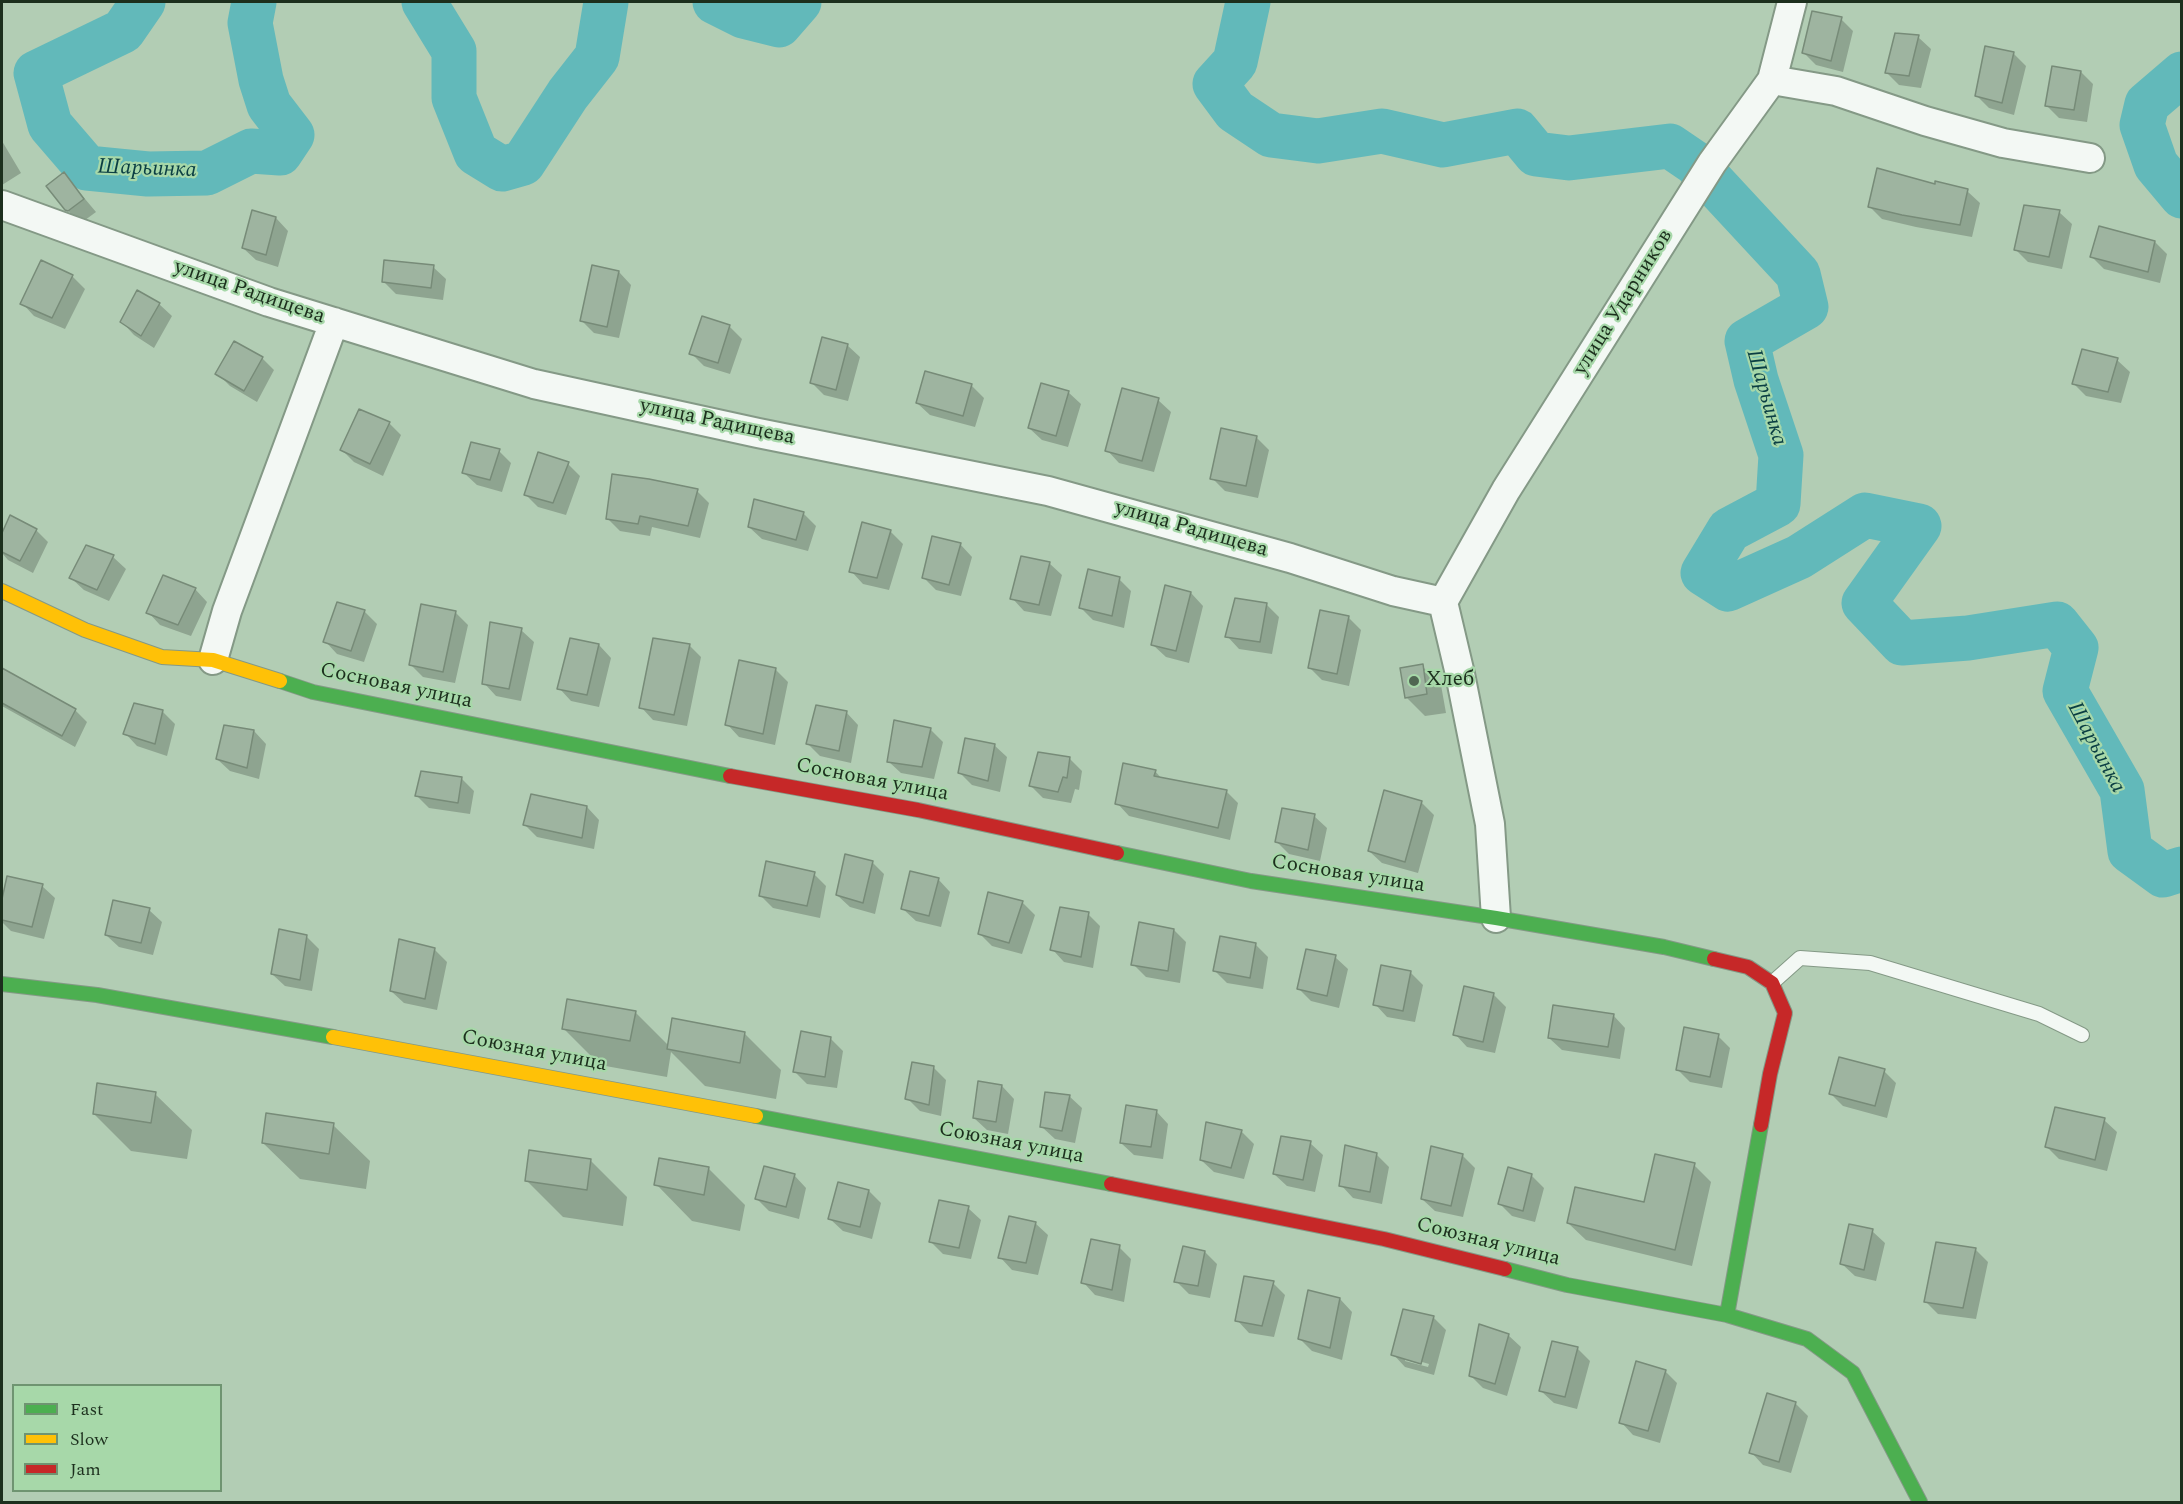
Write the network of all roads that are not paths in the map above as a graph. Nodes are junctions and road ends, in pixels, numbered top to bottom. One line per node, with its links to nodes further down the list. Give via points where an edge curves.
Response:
1 (1792, 2): 2 (street, улица Ударников)
2 (1772, 80): 3 (street, via 1836,91 2003,143); 7 (street, улица Ударников, via 1712,163 1506,489)
3 (2090, 158)
4 (2, 205): 5 (street, улица Радищева)
5 (334, 322): 7 (street, улица Радищева, via 534,384 1048,490 1393,591); 8 (street, via 226,611)
6 (2, 591): 8 (street, Сосновая улица, via 85,630 162,657)
7 (1443, 602): 9 (street, via 1490,824)
8 (213, 660): 9 (street, Сосновая улица, via 313,692 918,810 1251,881)
9 (1496, 918): 10 (street, Сосновая улица, via 1664,947 1748,967)
10 (1772, 983): 12 (lane, via 1800,958 1870,963 2039,1014); 13 (street, via 1785,1013 1770,1074)
11 (2, 984): 13 (street, Союзная улица, via 97,995 411,1051 1197,1200 1384,1239 1567,1285)
12 (2082, 1035)
13 (1727, 1315): 14 (street, Союзная улица, via 1807,1339 1853,1373)
14 (1920, 1503)

